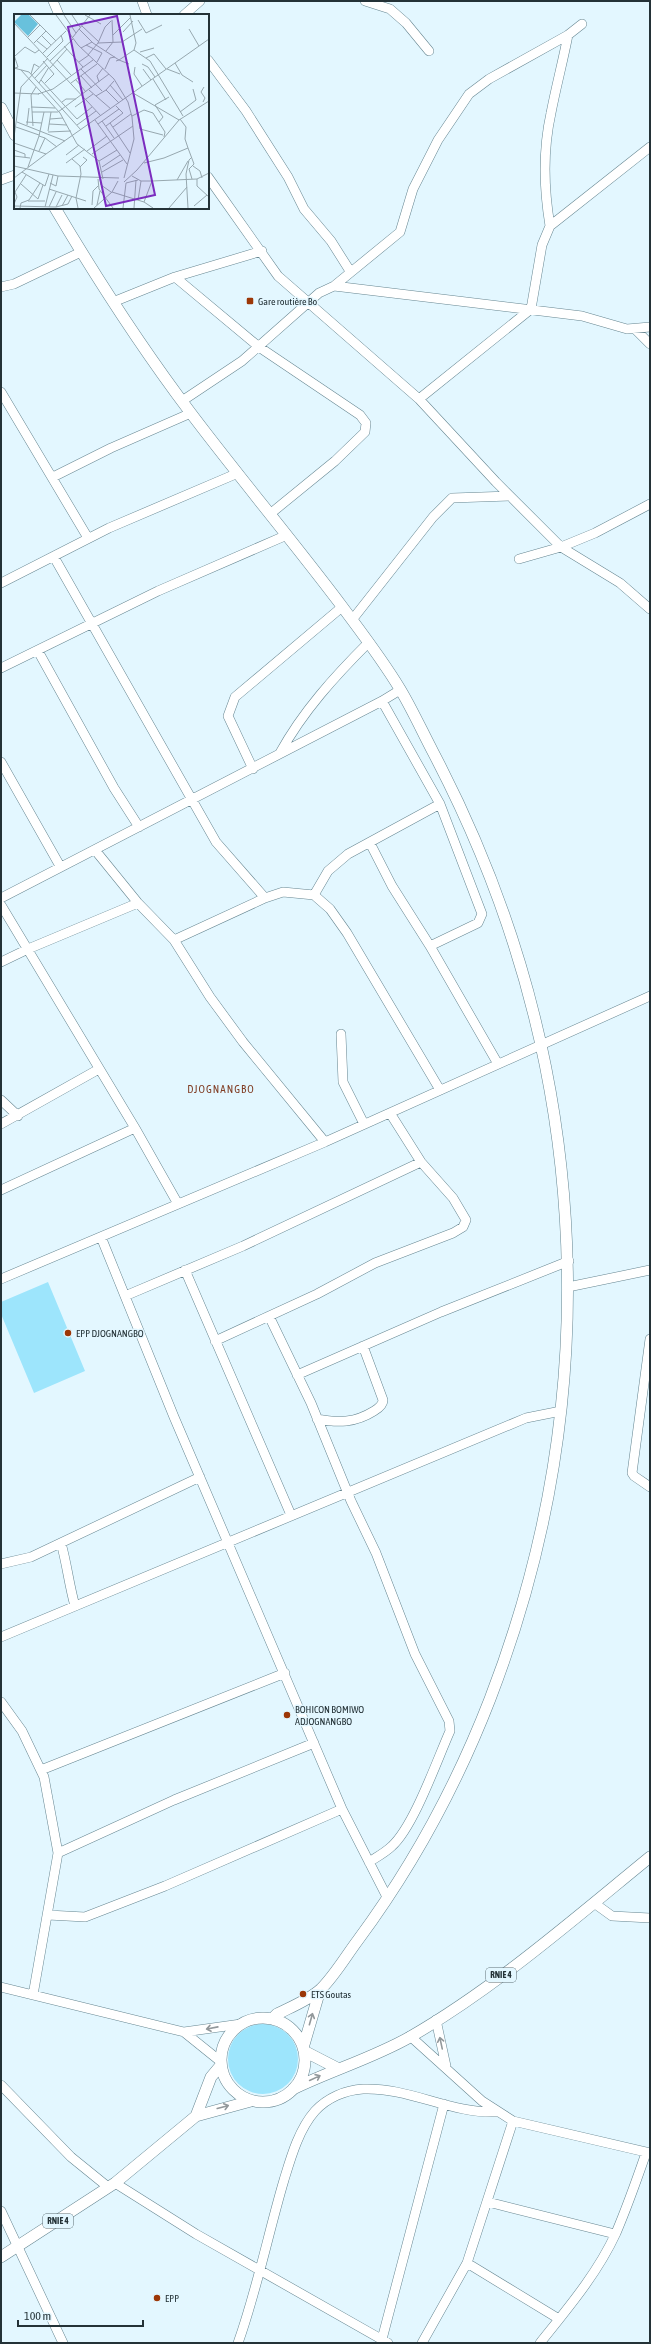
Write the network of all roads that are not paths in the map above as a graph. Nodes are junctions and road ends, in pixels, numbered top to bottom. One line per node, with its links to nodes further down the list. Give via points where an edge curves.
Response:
1 (54, 1): 5 (street)
2 (142, 1): 6 (street)
3 (200, 1): 7 (street)
4 (365, 1): 10 (street, via 390,9 406,23)
5 (59, 14)
6 (147, 14)
7 (185, 14)
8 (582, 24): 9 (street)
9 (568, 35): 19 (street, via 546,141); 22 (street, via 489,79 469,94 438,140 413,189 400,232)
10 (429, 51)
11 (209, 61): 22 (street, via 246,111 288,178 304,209 331,241)
12 (1, 108): 13 (main road)
13 (14, 133)
14 (650, 147): 19 (street)
15 (14, 175): 17 (street)
16 (209, 178): 20 (street)
17 (1, 180)
18 (57, 209): 21 (main road)
19 (550, 226): 28 (street, via 542,244)
20 (262, 251): 23 (street); 27 (street, via 278,276)
21 (81, 252): 25 (street, via 14,284); 26 (main road)
22 (350, 271): 24 (street)
23 (175, 277): 26 (street); 32 (street)
24 (334, 286): 27 (street); 28 (street)
25 (1, 287)
26 (113, 302): 35 (main road)
27 (308, 304): 32 (street); 34 (street)
28 (531, 309): 30 (street, via 582,316 618,328); 34 (street)
29 (650, 327): 30 (street)
30 (636, 330): 31 (street)
31 (650, 344)
32 (259, 347): 35 (street); 41 (street, via 360,415 366,423 365,432 335,461)
33 (1, 392): 38 (street)
34 (419, 399): 39 (street)
35 (182, 401): 36 (main road)
36 (191, 413): 37 (main road); 38 (street)
37 (238, 473): 41 (main road); 43 (street)
38 (53, 477): 43 (street)
39 (510, 496): 44 (street); 50 (street, via 452,498 433,517)
40 (650, 504): 44 (street, via 595,533)
41 (270, 514): 42 (main road)
42 (287, 535): 48 (main road); 51 (street)
43 (88, 538): 45 (street)
44 (561, 547): 46 (street); 49 (street, via 620,583)
45 (54, 557): 47 (street); 51 (street)
46 (519, 559)
47 (1, 583)
48 (342, 607): 50 (main road); 59 (street, via 235,697 228,716)
49 (650, 609)
50 (352, 620): 52 (main road)
51 (91, 624): 53 (street); 60 (street)
52 (369, 642): 55 (main road); 57 (street, via 333,678 293,729)
53 (38, 651): 54 (street); 62 (street, via 114,788)
54 (1, 668)
55 (400, 690): 56 (street); 77 (main road, via 460,805 493,884 512,937)
56 (382, 701): 57 (street); 61 (street)
57 (280, 753): 59 (street)
58 (1, 762): 65 (street)
59 (253, 769): 60 (street)
60 (191, 801): 62 (street); 68 (street, via 216,842)
61 (440, 804): 63 (street); 72 (street, via 482,914 478,923)
62 (139, 827): 64 (street)
63 (370, 843): 66 (street, via 336,863 328,871); 72 (street, via 392,886)
64 (95, 850): 65 (street); 69 (street)
65 (60, 866): 67 (street)
66 (314, 895): 68 (street, via 283,892); 80 (street, via 330,909 347,933)
67 (1, 898)
68 (265, 898): 71 (street)
69 (138, 902): 71 (street); 73 (street)
70 (1, 905): 73 (street)
71 (174, 940): 87 (street, via 210,997)
72 (430, 946): 78 (street)
73 (28, 949): 74 (street); 79 (street)
74 (1, 962)
75 (648, 1000): 77 (street)
76 (341, 1034): 85 (street, via 343,1082)
77 (542, 1044): 78 (street); 92 (main road, via 559,1143)
78 (498, 1064): 80 (street)
79 (99, 1069): 83 (street); 86 (street)
80 (440, 1090): 82 (street)
81 (1, 1100): 83 (street)
82 (390, 1113): 85 (street); 88 (street)
83 (18, 1116): 84 (street)
84 (1, 1124)
85 (364, 1124): 87 (street)
86 (135, 1128): 89 (street); 90 (street)
87 (325, 1142): 90 (street)
88 (421, 1162): 93 (street, via 244,1246); 98 (street, via 460,1207 466,1220 463,1227 357,1271 317,1294)
89 (1, 1190)
90 (178, 1204): 91 (street)
91 (101, 1237): 95 (street); 97 (street)
92 (569, 1261): 96 (main road); 101 (street)
93 (185, 1270): 97 (street); 100 (street)
94 (650, 1271): 96 (street)
95 (1, 1279)
96 (568, 1287): 103 (main road)
97 (124, 1296): 105 (street)
98 (269, 1316): 100 (street); 102 (street)
99 (650, 1339): 106 (street, via 632,1473)
100 (215, 1341): 108 (street)
101 (363, 1346): 102 (street); 104 (street, via 383,1400 381,1405 363,1418 353,1421)
102 (297, 1375): 104 (street)
103 (561, 1411): 107 (street, via 526,1418); 122 (main road, via 539,1541 529,1584 500,1672 485,1711 435,1817)
104 (317, 1418): 107 (street)
105 (200, 1477): 109 (street); 110 (street)
106 (650, 1487)
107 (348, 1492): 108 (street); 121 (street, via 376,1554 415,1654 450,1726 413,1814 400,1836 392,1846)
108 (291, 1515): 109 (street)
109 (229, 1542): 112 (street); 114 (street)
110 (61, 1543): 111 (street, via 31,1557); 112 (street, via 68,1565 68,1579)
111 (1, 1564)
112 (75, 1606): 113 (street)
113 (1, 1637)
114 (285, 1673): 116 (street); 117 (street)
115 (1, 1702): 117 (street, via 22,1731)
116 (314, 1743): 118 (street); 119 (street, via 174,1800)
117 (40, 1770): 119 (street)
118 (342, 1809): 121 (street); 124 (street, via 166,1886 85,1917)
119 (58, 1853): 124 (street)
120 (650, 1856): 123 (main road, RNIE 4)
121 (369, 1862): 122 (street)
122 (387, 1897): 127 (main road)
123 (594, 1903): 125 (street, via 612,1916); 130 (main road, RNIE 4, via 543,1944)
124 (48, 1915): 128 (street)
125 (650, 1918)
126 (1, 1987): 128 (street)
127 (320, 1990): 129 (main road); 134 (main road, one-way to 127)
128 (33, 1995): 132 (street)
129 (272, 2019): 131 (main road, via 256,2019); 134 (main road, via 296,2035)
130 (436, 2020): 133 (main road, RNIE 4); 136 (street, one-way to 130)
131 (241, 2024): 132 (street, one-way to 132); 135 (main road, via 228,2036)
132 (184, 2032): 135 (street)
133 (410, 2036): 136 (street); 137 (main road, RNIE 4, via 388,2048)
134 (303, 2050): 137 (main road); 139 (main road, via 303,2072)
135 (220, 2063): 140 (main road, via 226,2081 236,2093); 143 (main road, via 210,2077)
136 (446, 2066): 142 (street, via 465,2086)
137 (337, 2068): 139 (main road, RNIE 4, one-way to 137)
138 (1, 2085): 146 (street, via 71,2157)
139 (294, 2089): 140 (main road, RNIE 4, via 274,2100)
140 (251, 2101): 143 (main road, RNIE 4, one-way to 140)
141 (444, 2104): 142 (street, via 476,2112); 153 (street, via 385,2090 362,2089 338,2094 326,2101 307,2121 300,2136); 155 (street)
142 (497, 2112): 144 (street)
143 (196, 2116): 146 (main road, RNIE 4)
144 (513, 2121): 145 (street); 147 (street)
145 (648, 2153): 149 (street)
146 (112, 2185): 150 (main road, RNIE 4); 153 (street)
147 (488, 2202): 149 (street); 152 (street)
148 (1, 2211): 150 (street)
149 (615, 2234): 154 (street, via 578,2296)
150 (18, 2248): 151 (main road, RNIE 4); 156 (street)
151 (1, 2257)
152 (466, 2263): 154 (street); 158 (street)
153 (259, 2270): 155 (street); 157 (street, via 252,2303)
154 (559, 2319): 159 (street)
155 (384, 2342)
156 (63, 2343)
157 (238, 2343)
158 (422, 2343)
159 (540, 2343)

